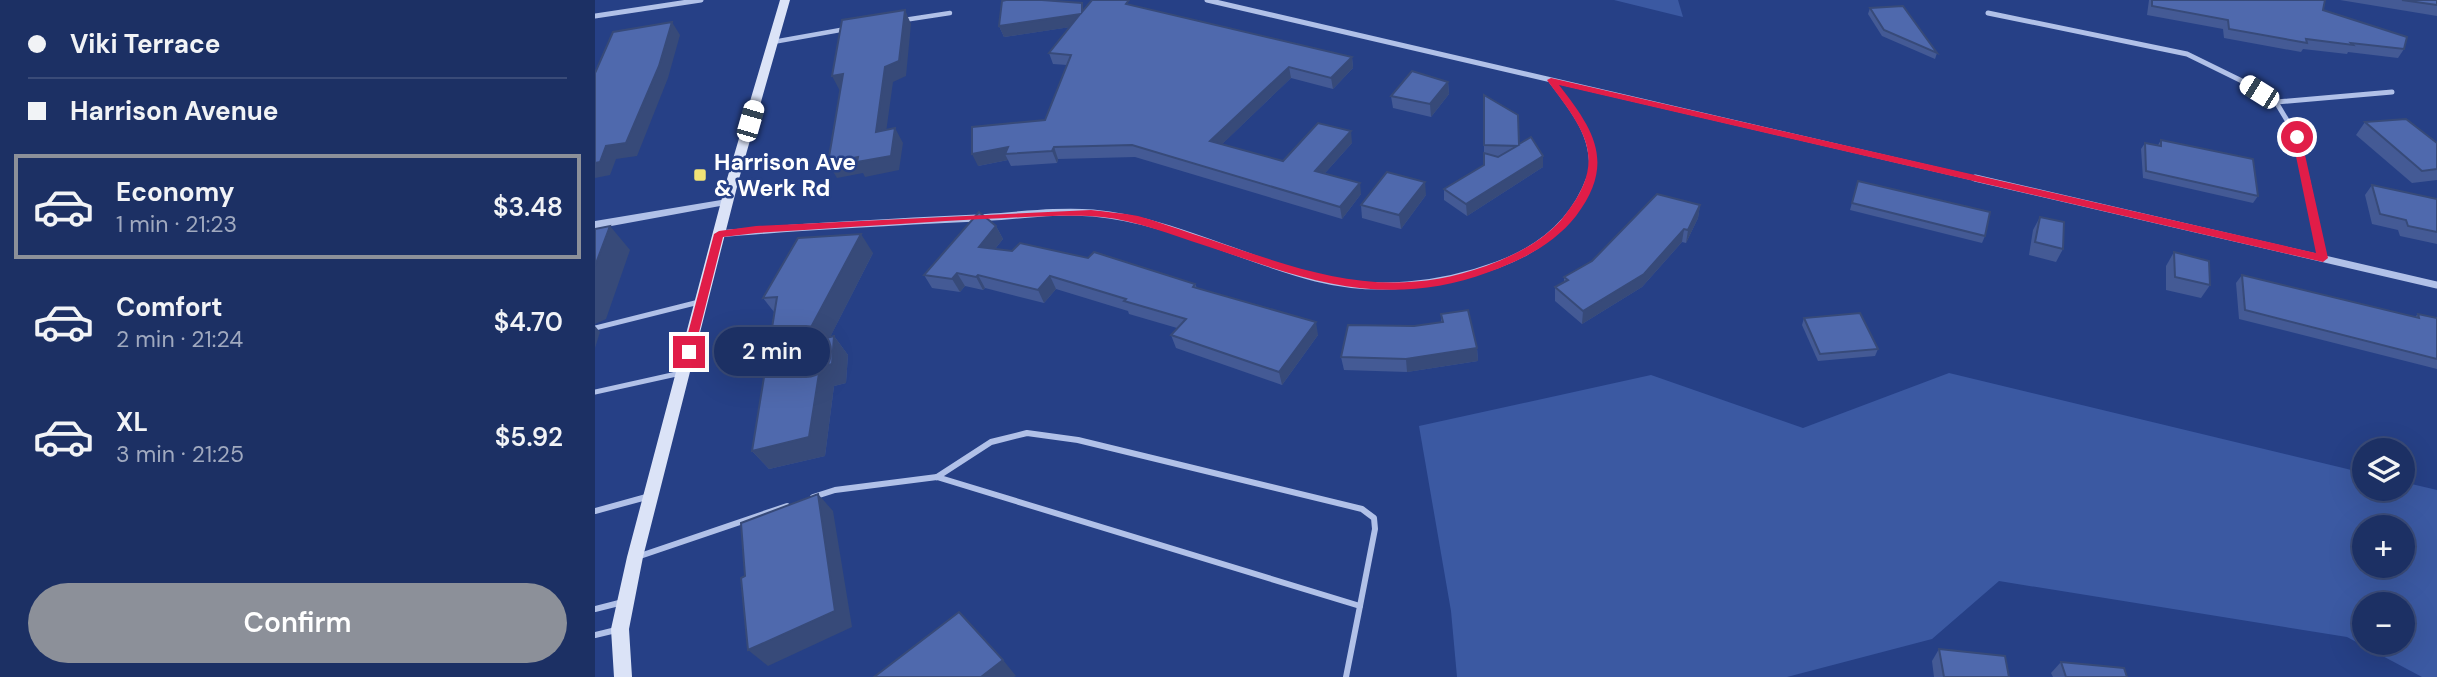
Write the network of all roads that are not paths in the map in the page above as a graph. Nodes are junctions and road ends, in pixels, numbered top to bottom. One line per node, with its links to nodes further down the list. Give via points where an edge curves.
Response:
1 (701, 0): 6 (street)
2 (785, 0): 9 (main road)
3 (1207, 0): 10 (street)
4 (950, 13): 7 (lane)
5 (1988, 13): 12 (street, via 2187,54)
6 (595, 16)
7 (898, 21)
8 (848, 29): 9 (lane)
9 (773, 41): 13 (main road)
10 (1551, 80): 15 (street, via 1582,121 1591,142 1591,178 1582,201 1541,243 1510,261 1448,281 1362,286 1322,280 1137,219 1091,213 847,223); 16 (street)
11 (2392, 92): 12 (street)
12 (2276, 102): 16 (street, via 2297,137)
13 (727, 202): 14 (street); 15 (main road)
14 (595, 225)
15 (719, 234): 18 (main road)
16 (2323, 258): 17 (street)
17 (2437, 285)
18 (702, 301): 19 (lane); 20 (main road)
19 (595, 328)
20 (683, 372): 21 (lane); 23 (main road)
21 (595, 392)
22 (937, 477): 24 (lane, via 835,489); 29 (lane); 29 (lane, via 991,442 1027,433 1078,440 1362,509 1374,518 1375,528)
23 (651, 496): 26 (lane); 27 (main road)
24 (810, 498)
25 (797, 502): 27 (lane)
26 (595, 511)
27 (635, 557): 28 (main road)
28 (626, 601): 30 (lane); 31 (main road)
29 (1360, 606): 34 (lane)
30 (595, 609)
31 (620, 629): 32 (lane); 33 (main road)
32 (595, 635)
33 (623, 677)
34 (1346, 677)

